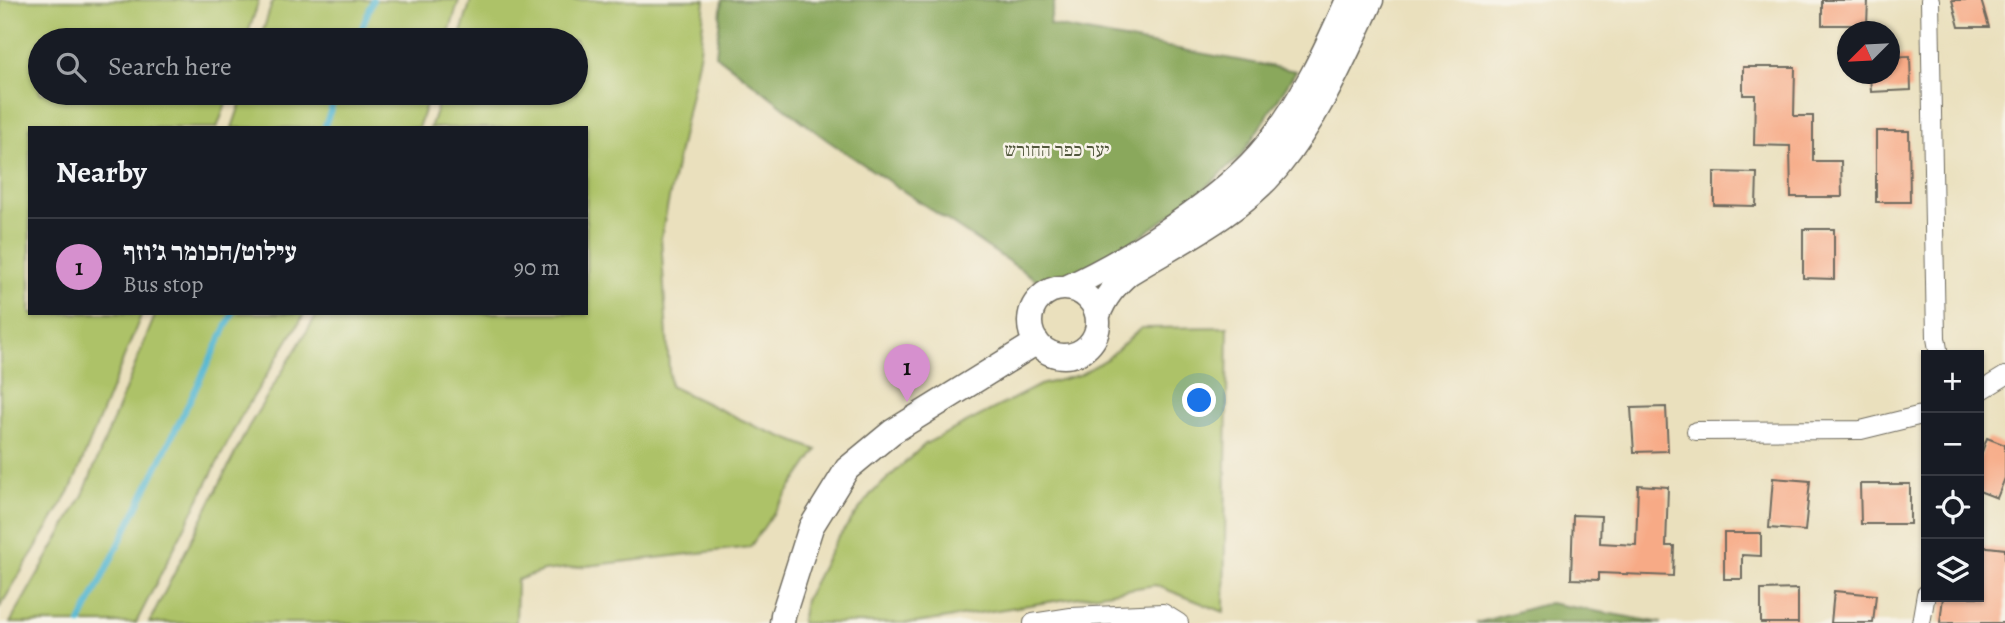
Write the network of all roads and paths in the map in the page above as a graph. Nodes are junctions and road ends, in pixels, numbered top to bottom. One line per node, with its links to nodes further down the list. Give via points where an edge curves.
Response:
1 (1348, 0): 4 (street, via 1313,72 1265,148 1191,213 1105,269)
2 (1371, 0): 5 (street, via 1330,86 1276,169 1228,210 1115,284)
3 (1930, 0): 7 (street)
4 (1066, 288): 5 (street, via 1088,297); 6 (street, via 1052,290 1034,305 1031,328)
5 (1098, 315): 6 (street, via 1094,338 1080,352 1057,355)
6 (1037, 342): 13 (street, via 892,432 847,469 811,527)
7 (1938, 350)
8 (2005, 376): 9 (street)
9 (1984, 389)
10 (1921, 415): 11 (street, via 1861,430)
11 (1696, 431)
12 (1925, 602): 16 (street)
13 (782, 623)
14 (1033, 623): 15 (street, via 1163,613)
15 (1180, 623)
16 (1921, 623)

